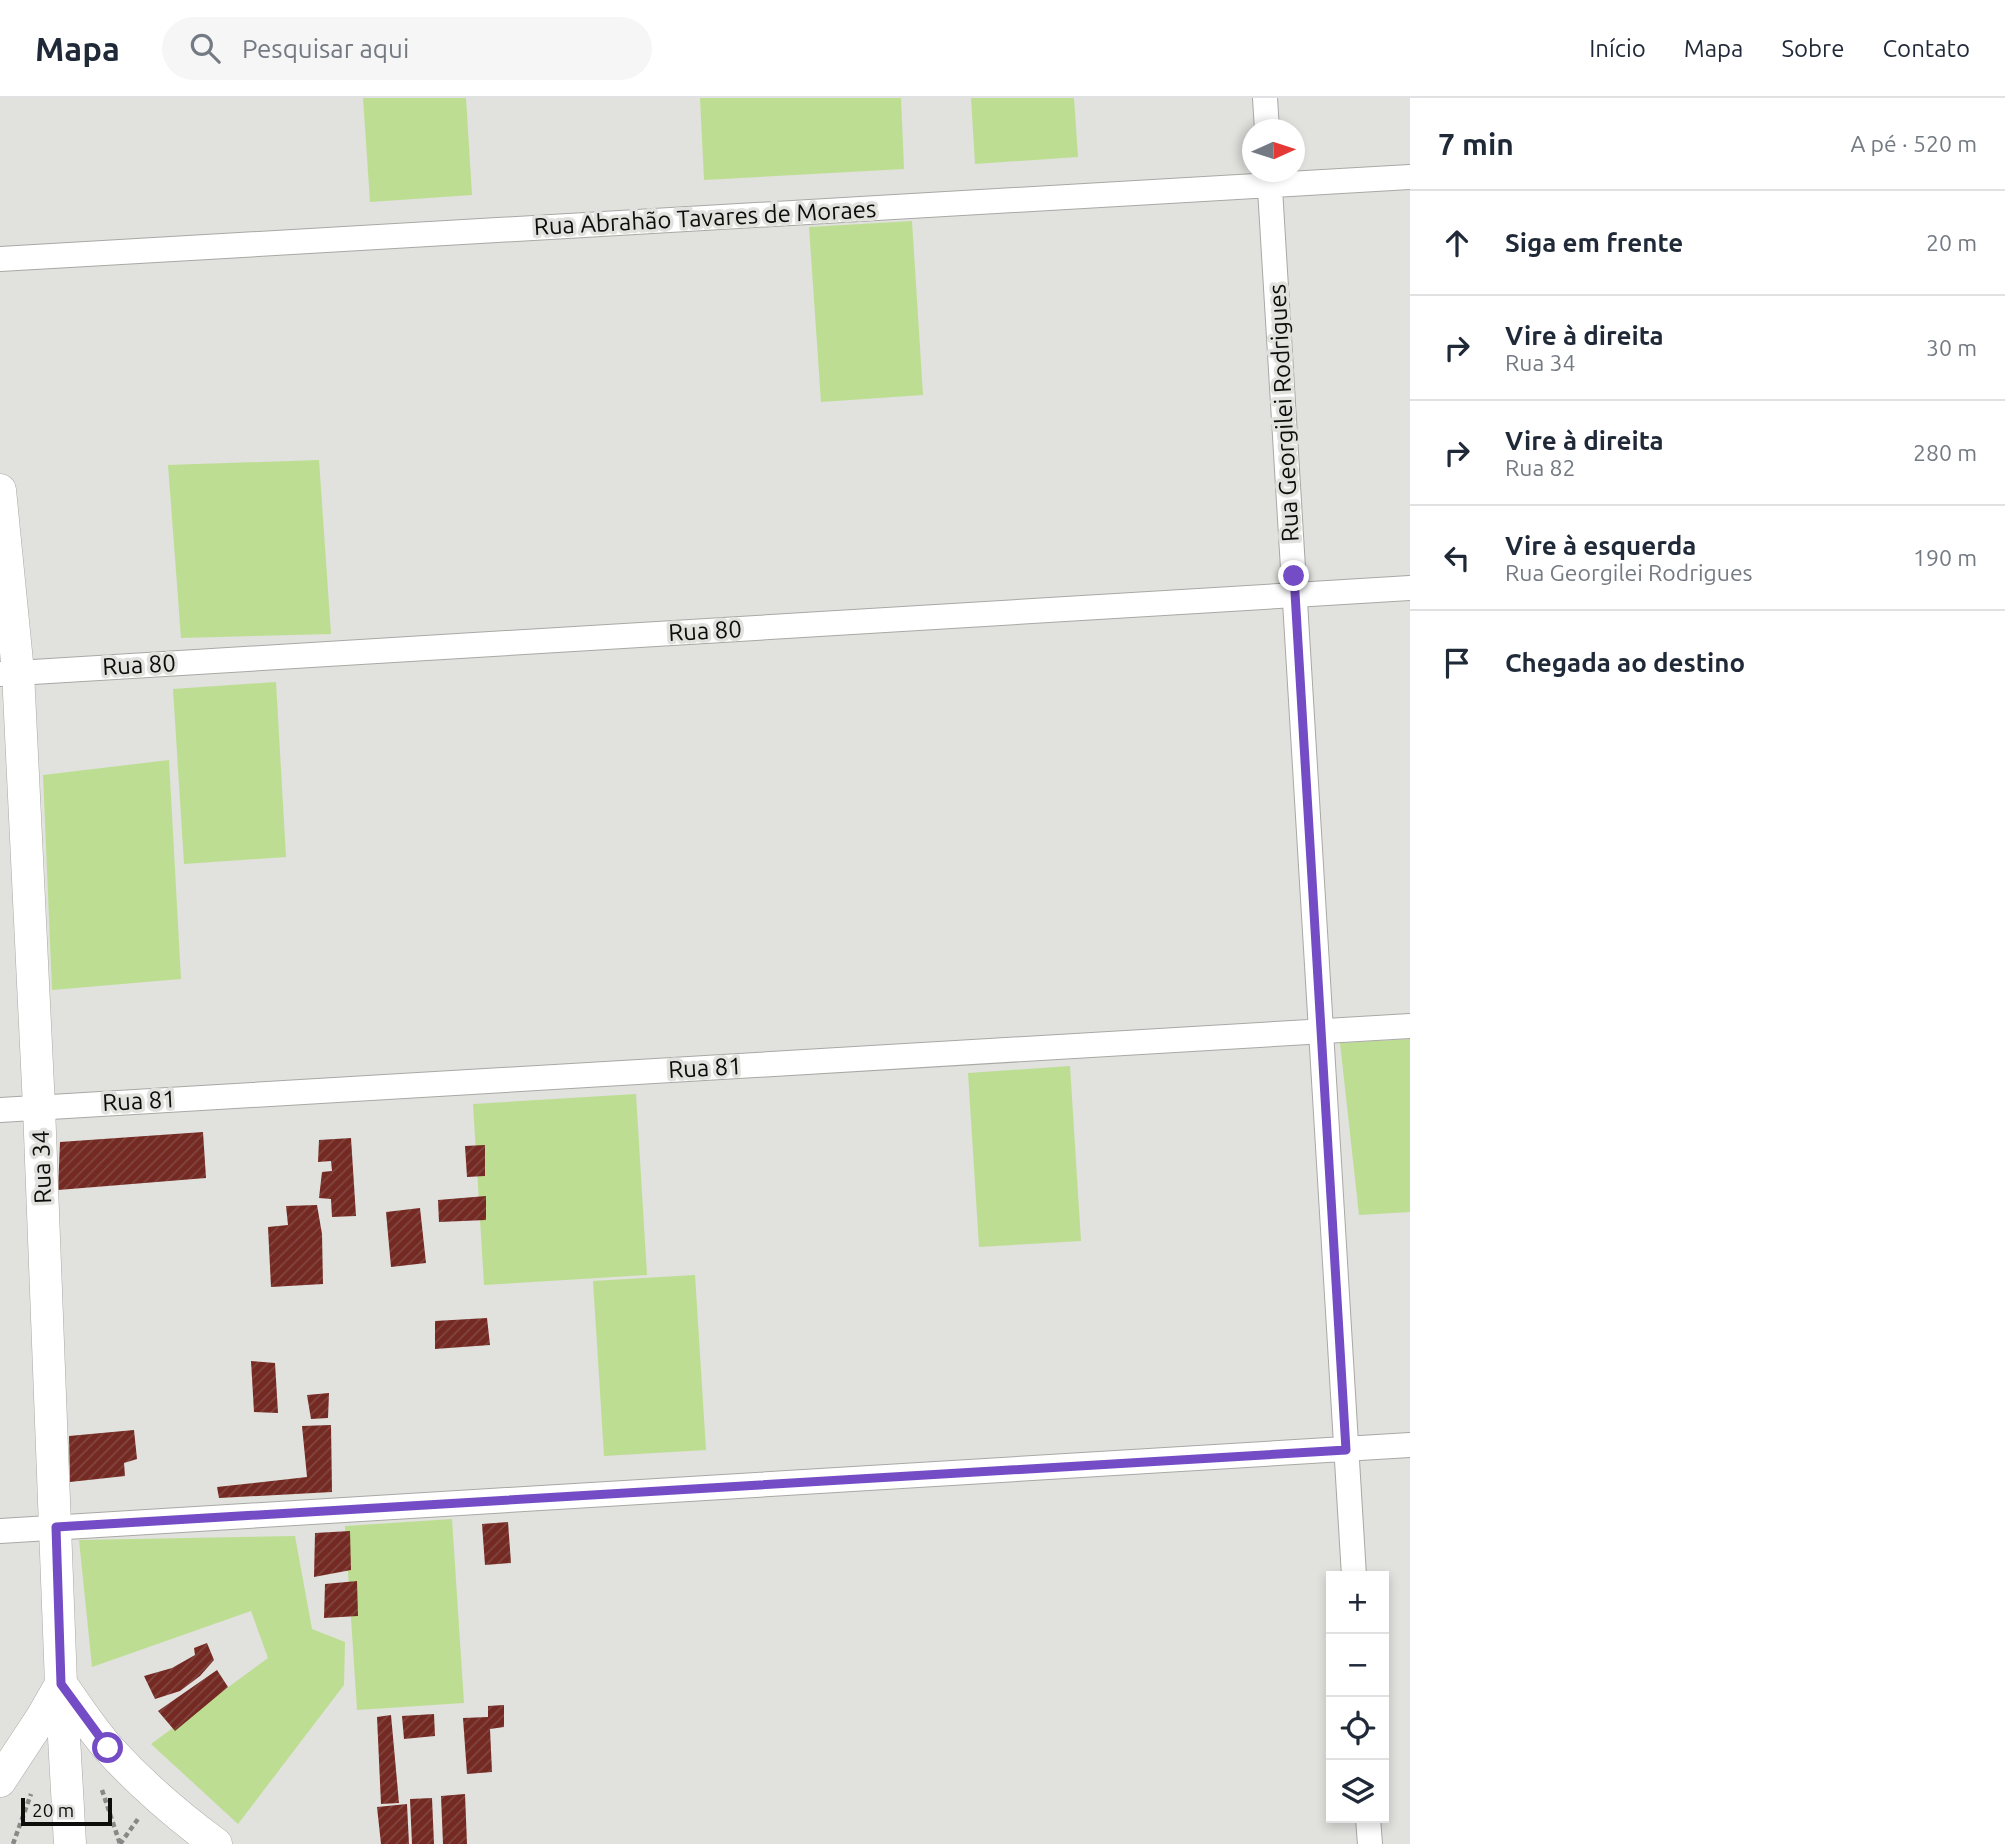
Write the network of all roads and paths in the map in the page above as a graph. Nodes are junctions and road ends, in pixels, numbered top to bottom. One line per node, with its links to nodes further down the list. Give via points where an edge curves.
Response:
1 (1265, 98): 2 (street)
2 (1266, 119)
3 (1410, 177): 4 (street, Rua Abrahão Tavares de Moraes)
4 (1305, 178)
5 (1242, 180): 7 (street, Rua Abrahão Tavares de Moraes)
6 (1270, 182): 10 (street, Rua Georgilei Rodrigues)
7 (0, 259)
8 (0, 490): 11 (street, Rua 34)
9 (1410, 588): 10 (street, Rua 80)
10 (1294, 595): 11 (street, Rua 80); 13 (street, Rua Georgilei Rodrigues)
11 (9, 673): 14 (street, Rua 34)
12 (1410, 1026): 13 (street, Rua 81)
13 (1321, 1032): 14 (street, Rua 81); 17 (street, Rua Georgilei Rodrigues)
14 (39, 1107): 15 (street, Rua 81); 18 (street, Rua 34)
15 (0, 1110)
16 (1410, 1446): 17 (street)
17 (1346, 1450): 18 (street); 20 (street, Rua Georgilei Rodrigues)
18 (56, 1527): 19 (street); 21 (street, Rua 34)
19 (0, 1531)
20 (1354, 1571)
21 (61, 1684): 22 (street); 28 (street, Rua 34); 30 (street, via 108,1748 182,1819)
22 (0, 1781)
23 (102, 1790): 29 (path)
24 (31, 1793): 27 (path)
25 (145, 1811): 29 (path)
26 (1368, 1823): 31 (street)
27 (13, 1844)
28 (70, 1844)
29 (120, 1844)
30 (216, 1844)
31 (1370, 1844)

